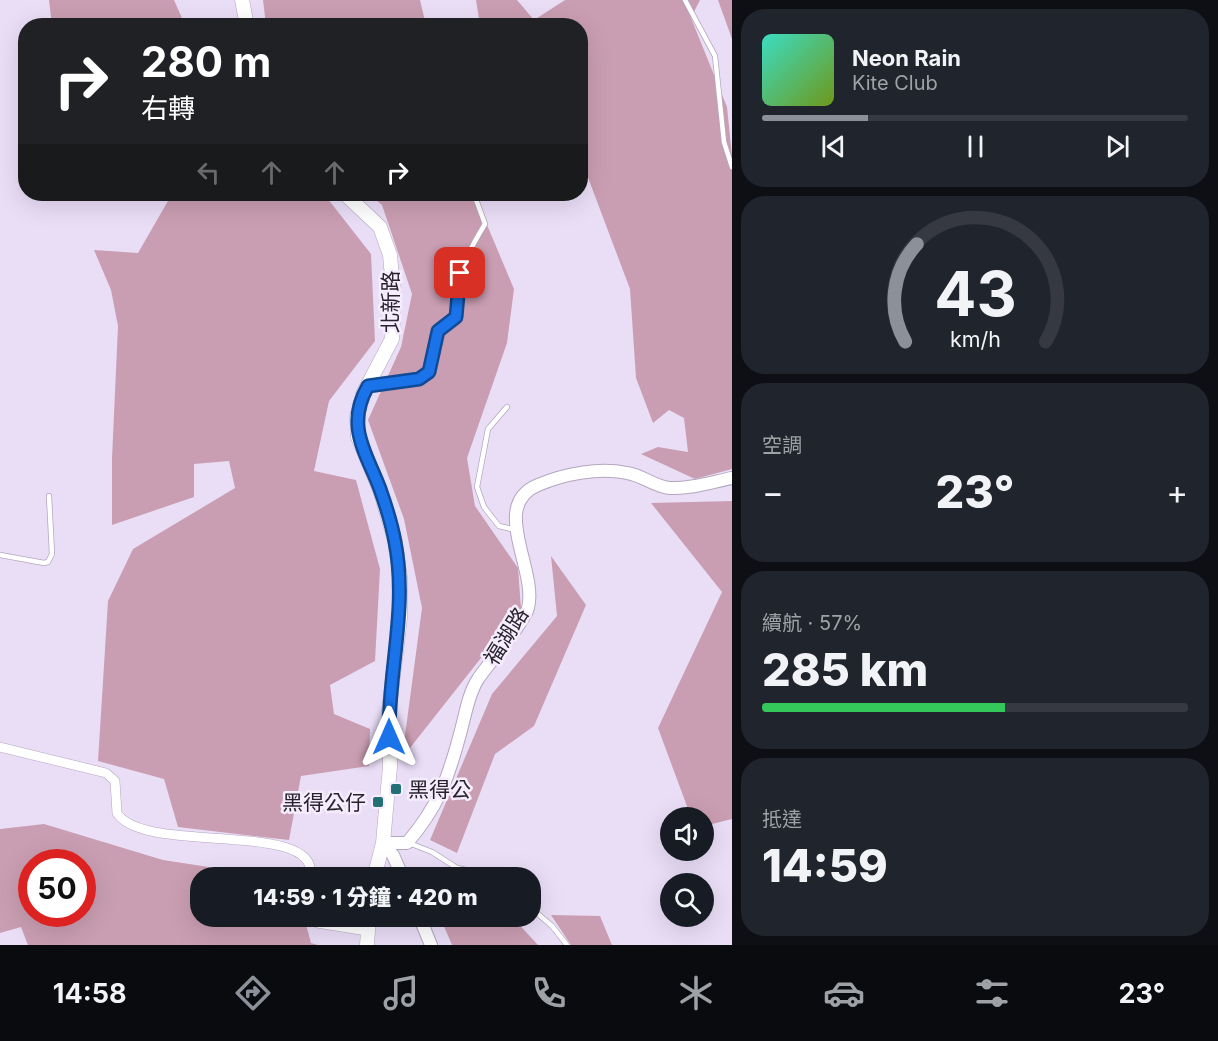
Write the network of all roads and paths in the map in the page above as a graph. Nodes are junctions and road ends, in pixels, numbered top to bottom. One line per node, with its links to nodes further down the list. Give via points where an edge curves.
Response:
1 (242, 0): 3 (main road)
2 (685, 0): 4 (lane, via 715,56 724,142)
3 (245, 18)
4 (732, 167)
5 (352, 201): 7 (main road, 北新路, via 380,227 390,255 394,300 392,339)
6 (477, 201): 7 (lane, via 485,224 463,261 456,317 438,331 429,372 419,379)
7 (368, 386): 14 (main road, 北新路, via 357,417 358,436 380,490 395,541 400,577 400,618 388,710 390,767)
8 (507, 407): 11 (lane, via 488,429 477,487 484,507 499,526)
9 (732, 478): 11 (street, 福湖路, via 666,488 628,473 592,471 537,485 522,495 515,508)
10 (49, 496): 12 (lane, via 52,554 48,562)
11 (516, 530): 15 (street, 福湖路, via 528,572 528,609 477,681 450,772 428,819)
12 (0, 555)
13 (0, 747): 16 (street, via 106,773 115,781 117,813 138,829 281,844 308,860)
14 (383, 843): 15 (street); 17 (main road, 北新路); 18 (street)
15 (407, 843): 19 (lane)
16 (312, 867)
17 (377, 867)
18 (398, 867)
19 (457, 867)
20 (541, 917): 25 (lane)
21 (368, 927): 23 (main road)
22 (424, 927): 24 (street)
23 (367, 945)
24 (431, 945)
25 (567, 945)

